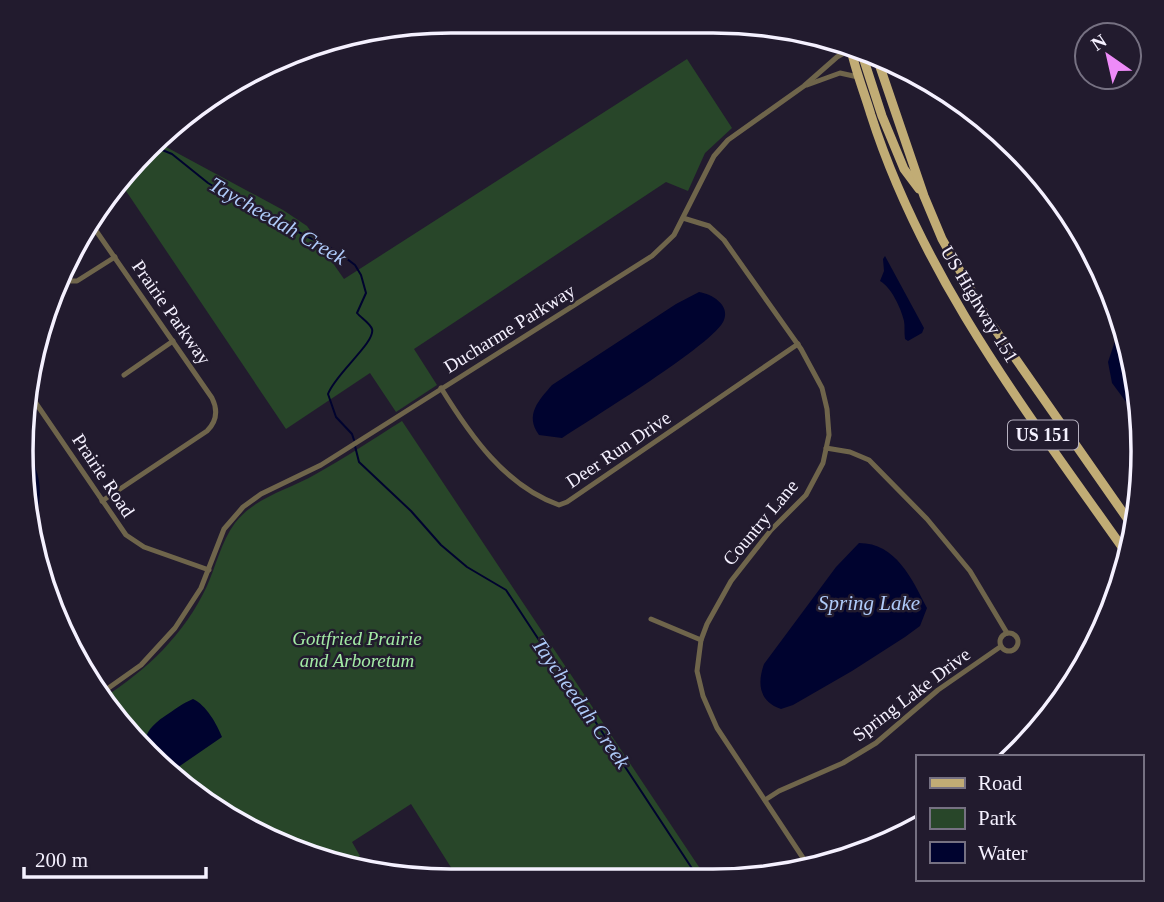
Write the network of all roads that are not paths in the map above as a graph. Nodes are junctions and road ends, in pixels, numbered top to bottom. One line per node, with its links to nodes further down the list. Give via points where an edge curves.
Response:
1 (842, 54): 6 (street, Ducharme Parkway)
2 (853, 57): 5 (main road, US Highway 151 / US 151)
3 (864, 62): 7 (main road, via 904,169)
4 (881, 68): 7 (main road, US Highway 151 / US 151)
5 (859, 77): 6 (street, Ducharme Parkway, via 841,73); 20 (main road, US Highway 151 / US 151, via 899,194 960,311)
6 (804, 86): 8 (street, Ducharme Parkway, via 728,140 714,156)
7 (924, 196): 19 (main road, US Highway 151 / US 151, via 942,239 985,315)
8 (683, 218): 13 (street, Country Lane, via 709,226 724,240); 15 (street, Ducharme Parkway, via 674,236 652,256)
9 (96, 231): 10 (street, Prairie Parkway)
10 (115, 257): 11 (street, via 77,281); 12 (street, Prairie Parkway)
11 (69, 281)
12 (173, 341): 14 (street); 18 (street, Prairie Parkway, via 214,401 213,425)
13 (798, 344): 15 (street, Deer Run Drive, via 559,505 540,498 511,477 472,436); 17 (street, Country Lane, via 822,388 829,435)
14 (124, 375)
15 (441, 388): 21 (street, Ducharme Parkway, via 370,435 243,507 224,529)
16 (36, 404): 18 (street, Prairie Road)
17 (826, 448): 23 (street, via 869,460 927,519 970,571); 24 (street, Country Lane, via 806,495 731,581)
18 (102, 501): 21 (street, Prairie Road, via 135,542)
19 (1125, 516)
20 (1120, 545)
21 (209, 570): 26 (street, Ducharme Parkway, via 194,601 165,640 131,674)
22 (651, 619): 24 (street)
23 (1007, 633): 25 (street, Spring Lake Drive, via 1001,636); 25 (street, Spring Lake Drive, via 1017,637 1018,646 1013,651)
24 (701, 640): 27 (street, Country Lane, via 697,671 703,696 717,728)
25 (1000, 648): 27 (street, Spring Lake Drive, via 938,690 876,743 843,764)
26 (108, 689)
27 (765, 800): 28 (street, Country Lane)
28 (804, 859)

